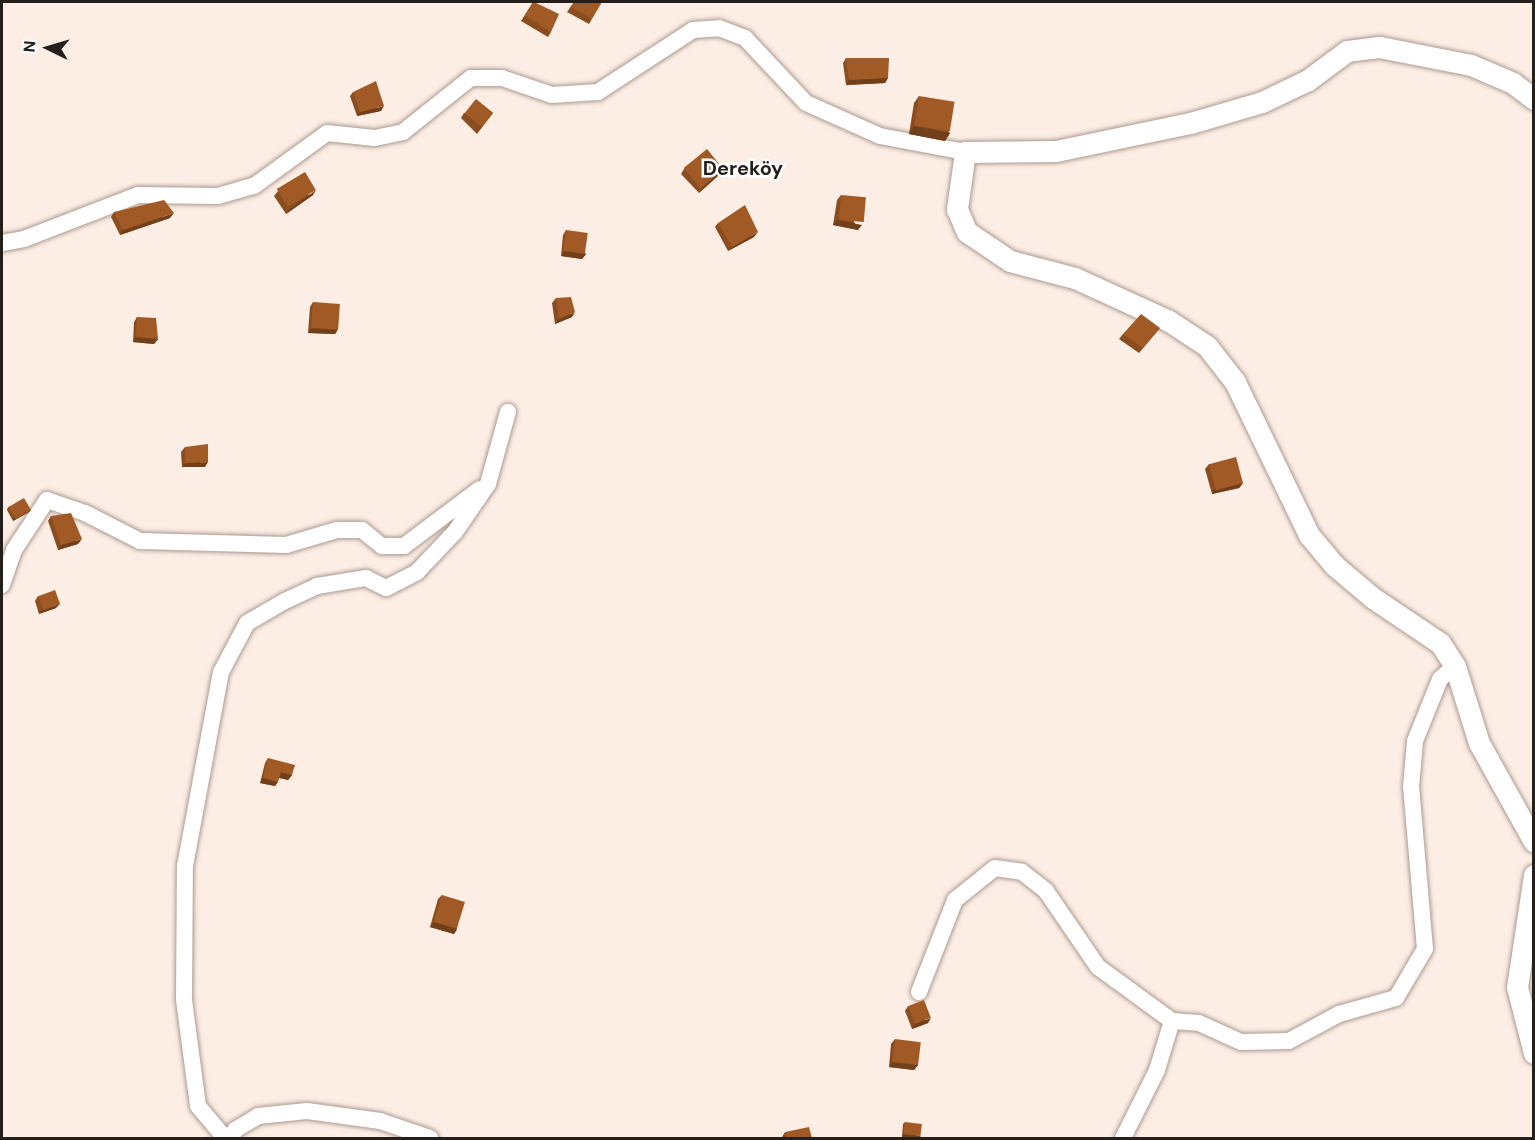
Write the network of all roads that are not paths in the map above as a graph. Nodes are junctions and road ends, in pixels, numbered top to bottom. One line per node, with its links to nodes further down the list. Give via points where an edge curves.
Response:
1 (1533, 99): 2 (street, via 1514,83 1471,65 1379,47 1347,51 1308,80 1262,102 1190,123 1056,151)
2 (965, 152): 3 (street, via 880,136 806,103 746,38 719,28 693,30 598,92 552,95 502,78 471,78 403,132 375,138 327,133 254,186 218,196 138,195 24,239); 7 (street, via 957,209 967,232 1010,261 1075,278 1169,321 1207,346 1234,382 1309,535 1335,566 1373,598 1440,643)
3 (2, 243)
4 (508, 412): 5 (street)
5 (488, 484): 6 (street, via 404,546 382,546 362,530 337,530 286,545 140,541 85,513 47,500 14,550); 13 (street, via 455,532 417,572 386,588 366,578 317,586 285,601 247,622 221,672 185,866 184,999 198,1106)
6 (2, 585)
7 (1455, 666): 8 (street, via 1479,743); 11 (street, via 1440,679 1415,741 1411,787 1425,949 1396,998 1339,1014 1288,1041 1241,1042 1199,1023)
8 (1533, 842)
9 (1533, 875): 12 (street, via 1517,987)
10 (919, 992): 11 (street, via 955,900 995,868 1022,872 1046,891 1098,967)
11 (1172, 1022): 16 (street, via 1157,1070)
12 (1533, 1053)
13 (225, 1138)
14 (231, 1138): 15 (street, via 235,1130 258,1116 307,1111 368,1119)
15 (430, 1138)
16 (1123, 1138)

